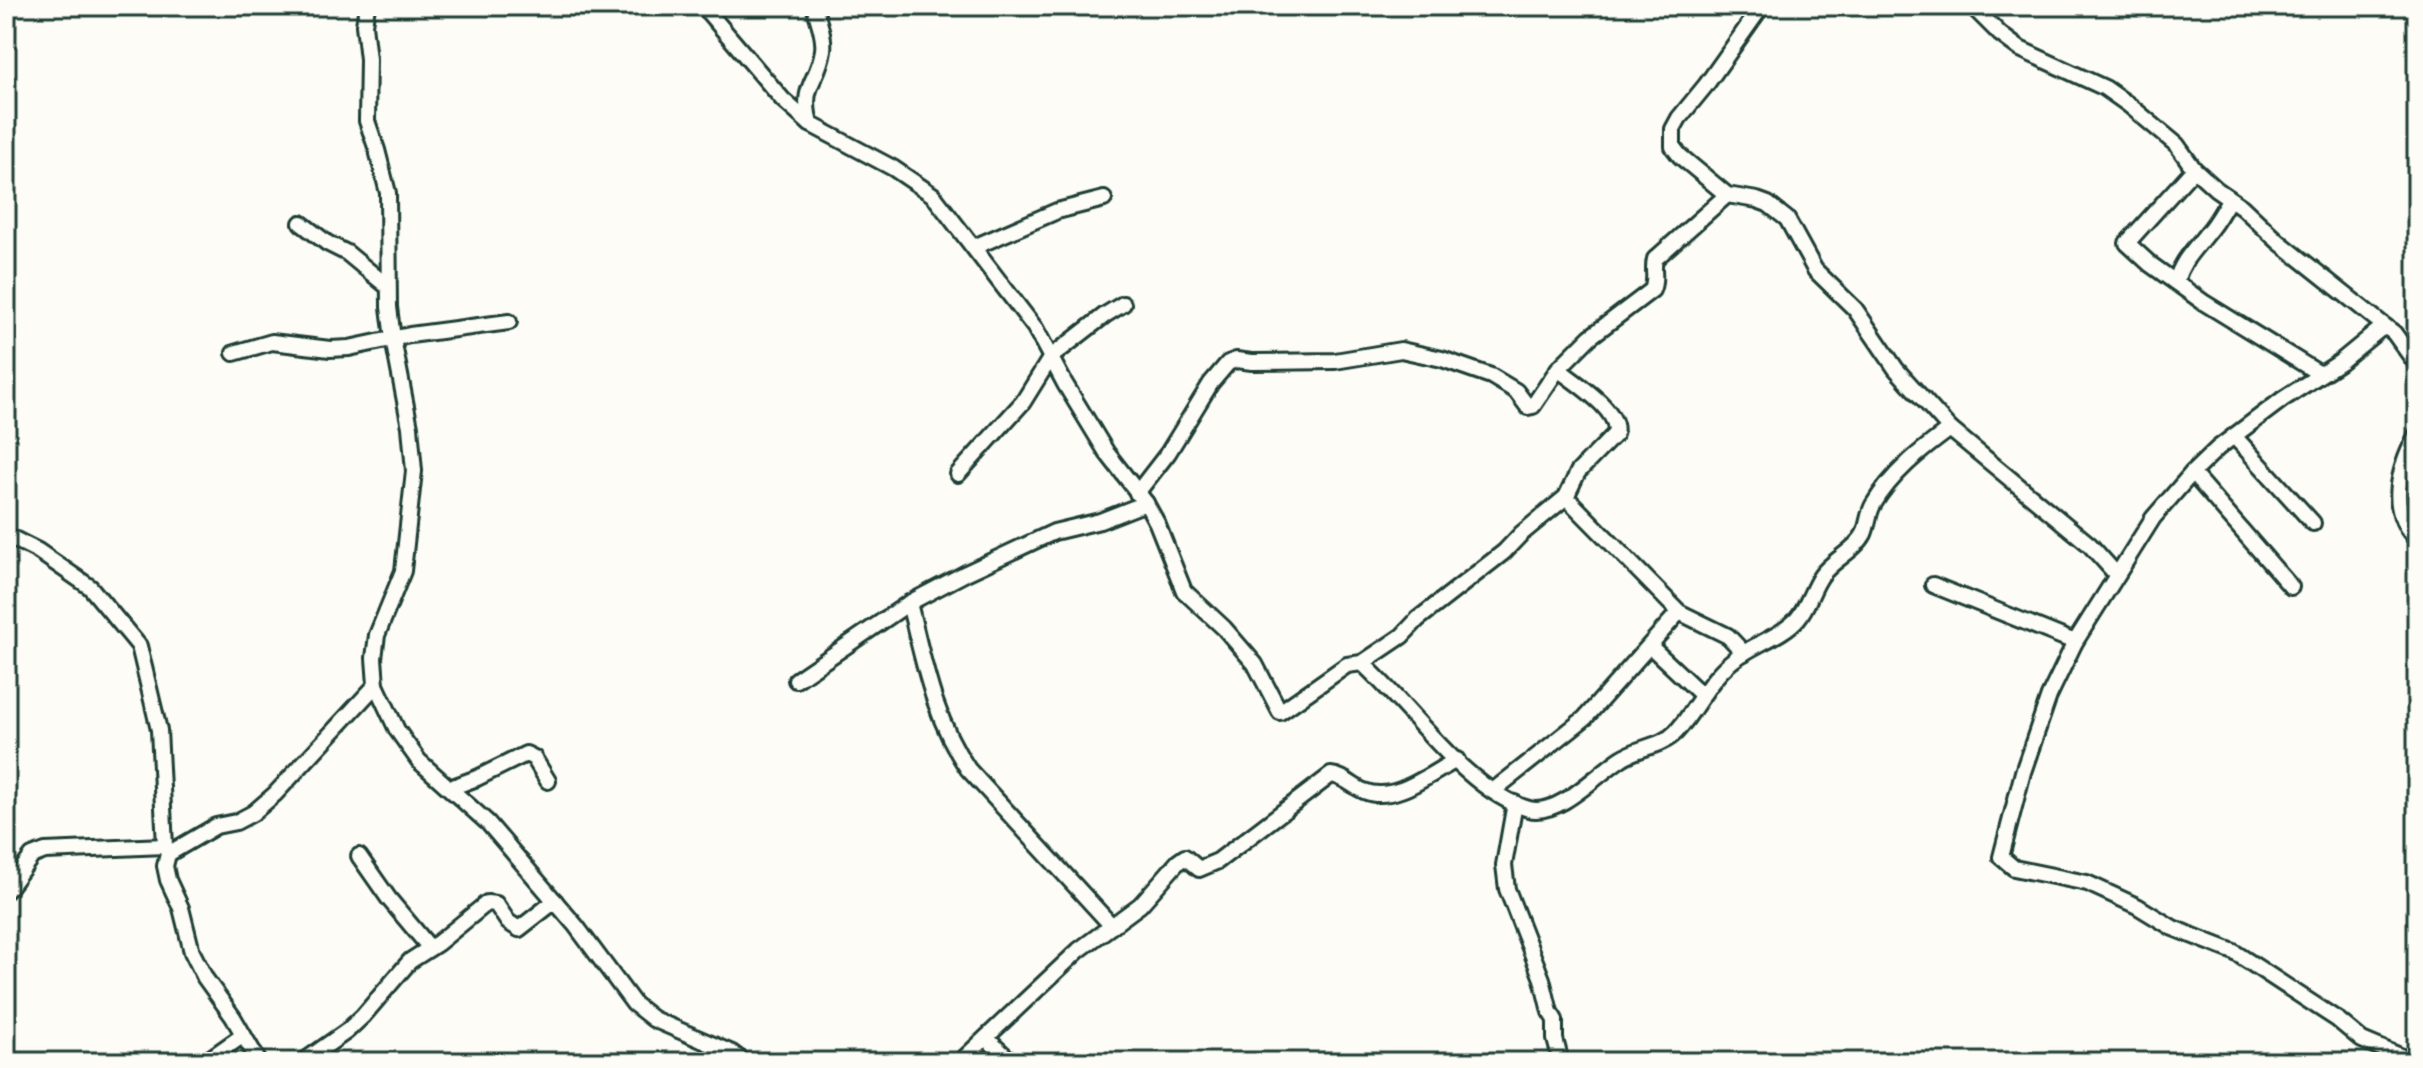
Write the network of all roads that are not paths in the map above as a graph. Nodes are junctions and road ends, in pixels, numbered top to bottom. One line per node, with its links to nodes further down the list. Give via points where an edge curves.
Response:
1 (367, 6): 14 (street, via 367,121 388,193)
2 (703, 6): 6 (street)
3 (814, 6): 6 (street, via 823,52 804,102)
4 (1762, 6): 8 (street, via 1679,118 1671,138 1680,156)
5 (1972, 6): 7 (street, via 2020,49 2120,97 2177,145)
6 (810, 124): 12 (street, via 918,183)
7 (2194, 169): 10 (street); 13 (street, via 2127,243)
8 (1727, 195): 22 (street, via 1655,259 1652,290); 24 (street, via 1768,204 1787,219 1818,275 1855,309 1896,369)
9 (1104, 199): 12 (street, via 1057,211)
10 (2229, 200): 13 (street, via 2188,255); 17 (street)
11 (301, 223): 14 (street)
12 (974, 247): 20 (street, via 1016,300)
13 (2176, 282): 23 (street)
14 (387, 286): 18 (street)
15 (1123, 304): 20 (street)
16 (509, 322): 18 (street)
17 (2386, 327): 21 (street); 23 (street)
18 (393, 339): 19 (street, via 330,349 264,342); 44 (street, via 414,451 413,496 403,571 377,635)
19 (234, 353)
20 (1051, 357): 28 (street, via 1023,402); 30 (street, via 1107,453)
21 (2417, 365)
22 (1558, 369): 29 (street, via 1591,394 1617,428 1578,472); 30 (street, via 1528,407 1516,391 1491,376 1401,350 1335,361 1236,360 1211,383)
23 (2320, 374): 26 (street)
24 (1950, 429): 34 (street, via 2090,545); 41 (street, via 1916,453 1885,487 1869,512 1865,532 1826,568 1793,623)
25 (2417, 434): 33 (street, via 2400,471 2399,491 2400,514)
26 (2234, 436): 27 (street); 31 (street)
27 (2192, 473): 34 (street, via 2153,518); 36 (street)
28 (958, 474)
29 (1566, 497): 38 (street); 42 (street, via 1402,636)
30 (1142, 498): 37 (street, via 1100,521 1054,532); 42 (street, via 1184,591 1255,664 1280,712 1347,665)
31 (2313, 523)
32 (6, 535): 51 (street, via 90,587 139,646 159,730)
33 (2417, 540)
34 (2116, 574): 39 (street)
35 (1933, 585): 39 (street)
36 (2291, 587)
37 (909, 603): 43 (street); 55 (street, via 927,679 950,742 968,769)
38 (1679, 612): 40 (street); 41 (street, via 1728,636)
39 (2075, 642): 66 (street, via 2036,733 2001,857 2014,868 2087,883 2173,928 2234,952 2362,1040)
40 (1650, 646): 45 (street); 49 (street, via 1585,718)
41 (1744, 653): 45 (street)
42 (1362, 663): 46 (street)
43 (796, 680)
44 (376, 685): 48 (street, via 405,744); 51 (street, via 253,813)
45 (1702, 695): 50 (street, via 1673,735 1624,756 1555,806 1540,810)
46 (1457, 760): 49 (street); 55 (street, via 1388,795 1364,791 1331,775 1218,861 1199,869 1185,857)
47 (548, 781): 48 (street, via 526,754)
48 (450, 788): 54 (street)
49 (1494, 790): 50 (street)
50 (1515, 803): 65 (street, via 1504,865 1507,889 1555,1020)
51 (166, 850): 53 (street, via 45,851 32,856); 57 (street, via 165,866 192,952)
52 (359, 856): 56 (street)
53 (6, 891)
54 (555, 901): 56 (street, via 519,929 496,904 487,903); 62 (street, via 634,1004 653,1019)
55 (1112, 926): 58 (street)
56 (430, 948): 61 (street, via 410,961 347,1031)
57 (242, 1036): 59 (street); 60 (street)
58 (986, 1038): 63 (street); 64 (street)
59 (205, 1062)
60 (259, 1062)
61 (303, 1062)
62 (744, 1062)
63 (960, 1062)
64 (1012, 1062)
65 (1561, 1062)
66 (2414, 1062)

